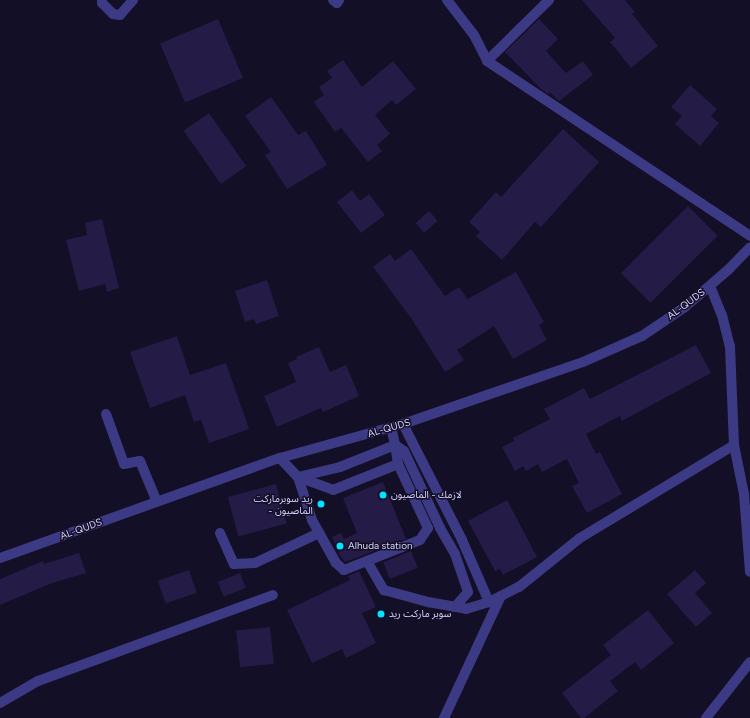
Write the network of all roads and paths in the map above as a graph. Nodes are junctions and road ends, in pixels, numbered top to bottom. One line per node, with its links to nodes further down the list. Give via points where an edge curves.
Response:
1 (102, 0): 2 (street, via 113,14 120,15)
2 (133, 0)
3 (333, 0): 4 (street)
4 (339, 0)
5 (446, 0): 7 (street, via 474,35)
6 (549, 0): 7 (street)
7 (487, 61): 8 (street)
8 (750, 236)
9 (750, 247): 10 (street, AL-QUDS)
10 (710, 286): 12 (street, AL-QUDS, via 685,307 636,339 583,362); 15 (street, via 722,315 730,346)
11 (106, 414): 19 (street, via 124,464 140,461)
12 (403, 424): 13 (street, AL-QUDS); 29 (street, via 462,540)
13 (391, 427): 14 (street); 16 (street, AL-QUDS)
14 (395, 445): 17 (street); 18 (street, via 340,467); 20 (street, via 404,451)
15 (734, 445): 26 (street, via 744,494); 28 (street, via 580,538 519,587)
16 (280, 458): 18 (street); 19 (street, AL-QUDS)
17 (398, 464): 18 (street, via 333,490); 21 (street)
18 (298, 477): 23 (street)
19 (157, 502): 24 (street, AL-QUDS)
20 (438, 522): 21 (street); 30 (street, via 455,554 468,592)
21 (428, 528): 25 (street, via 420,540)
22 (220, 533): 23 (street, via 234,564 255,562)
23 (319, 533): 25 (street, via 336,563 344,570)
24 (0, 558)
25 (367, 561): 30 (street, via 384,590)
26 (750, 572)
27 (273, 594): 32 (street, via 38,681)
28 (501, 596): 29 (street); 33 (street)
29 (489, 602): 30 (street, via 466,609)
30 (455, 607)
31 (750, 662): 34 (street)
32 (0, 703)
33 (444, 718)
34 (706, 718)

